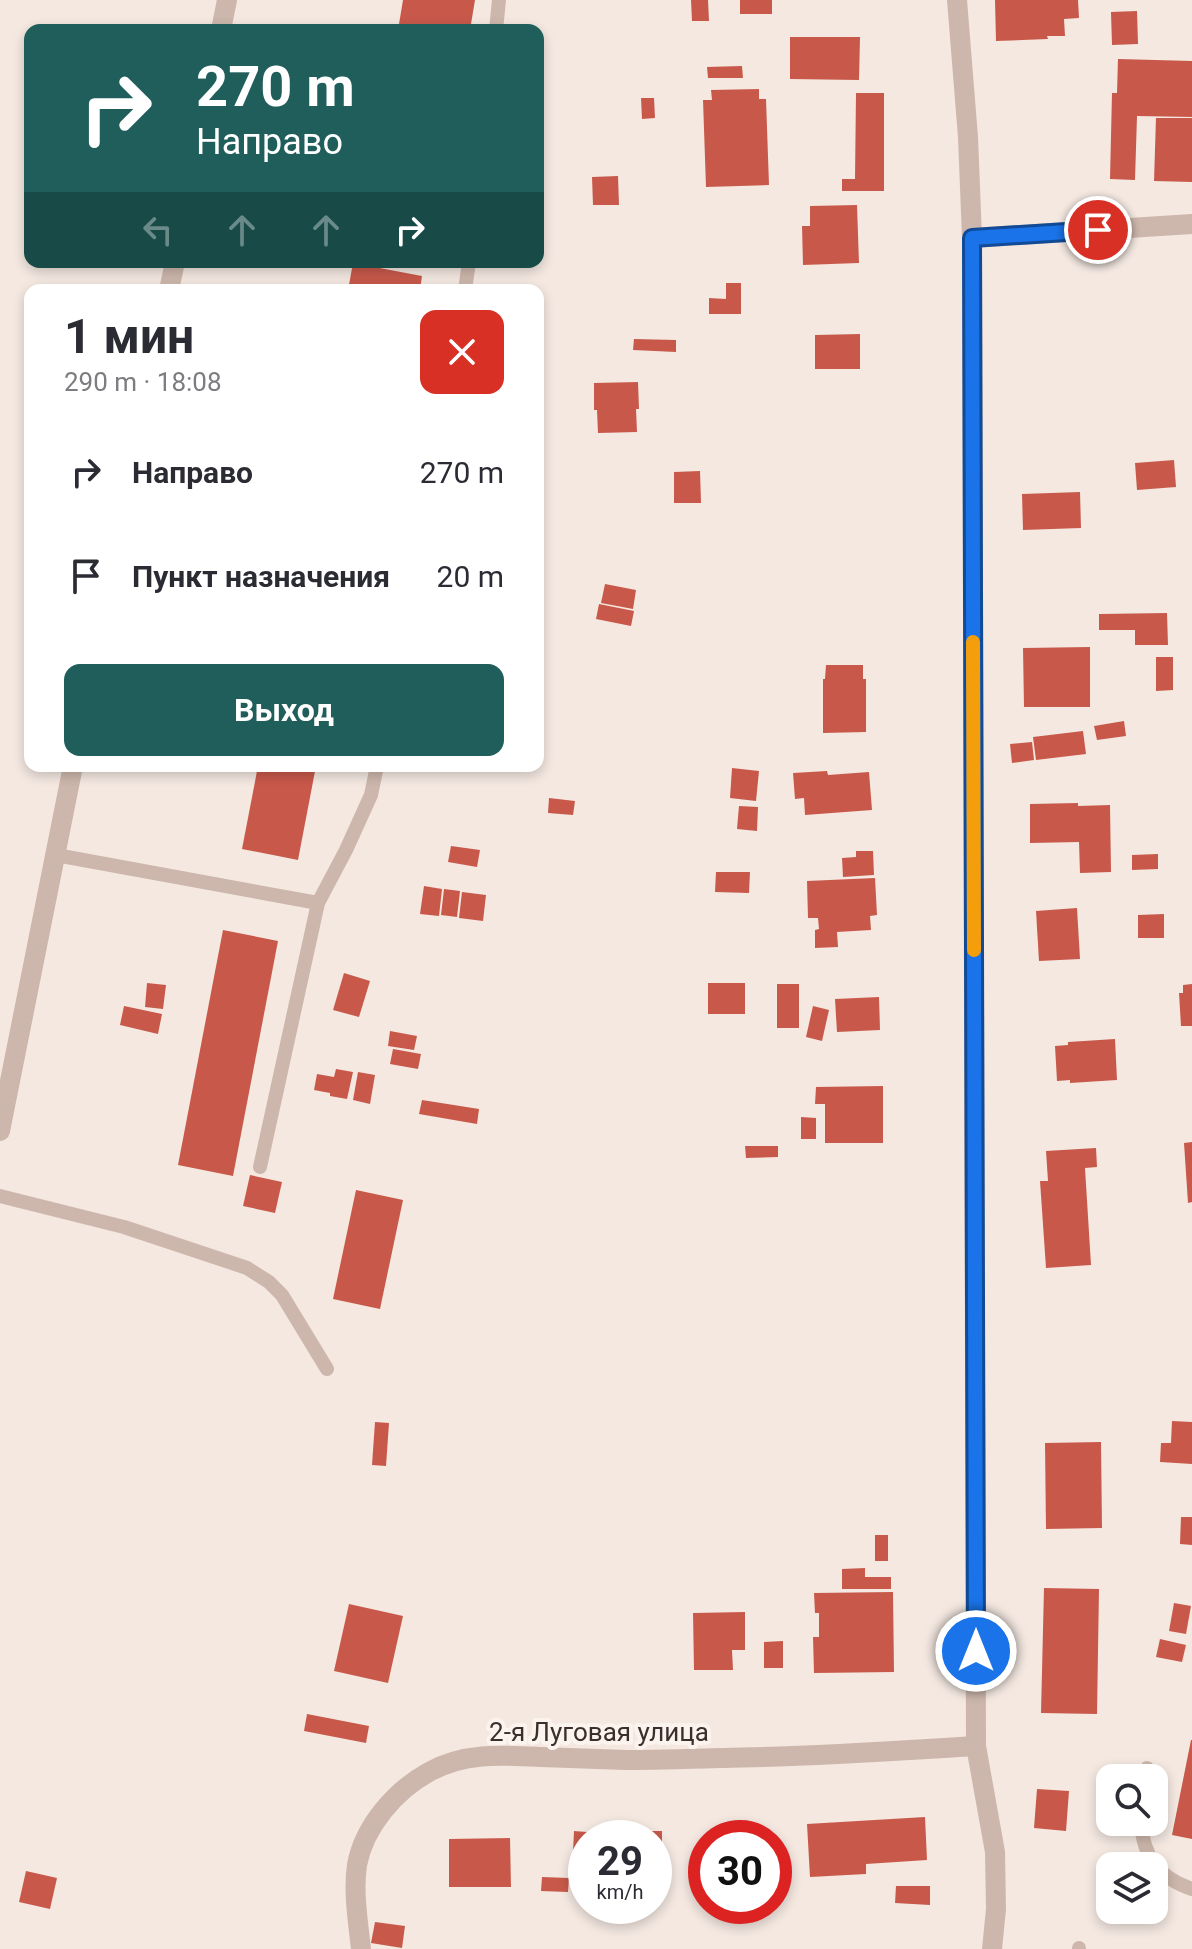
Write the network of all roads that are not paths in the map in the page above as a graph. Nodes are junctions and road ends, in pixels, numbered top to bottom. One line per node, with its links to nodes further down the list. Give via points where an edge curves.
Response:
1 (227, 0): 4 (street)
2 (499, 0): 5 (lane)
3 (957, 0): 7 (street)
4 (222, 24)
5 (497, 24)
6 (1192, 224): 7 (street)
7 (972, 238): 16 (street)
8 (72, 772): 10 (street)
9 (376, 772): 11 (lane, via 371,795)
10 (56, 855): 11 (lane); 12 (street)
11 (318, 903): 13 (lane)
12 (0, 1131)
13 (260, 1167)
14 (0, 1196): 15 (lane, via 124,1227 247,1268 282,1295)
15 (327, 1369)
16 (976, 1746): 19 (street, 2-я Луговая улица, via 725,1758 486,1755 459,1760 405,1787 370,1831 357,1863); 20 (street, via 995,1852)
17 (1144, 1836): 18 (lane, via 1148,1854 1162,1874)
18 (1192, 1889)
19 (361, 1949)
20 (992, 1949)

